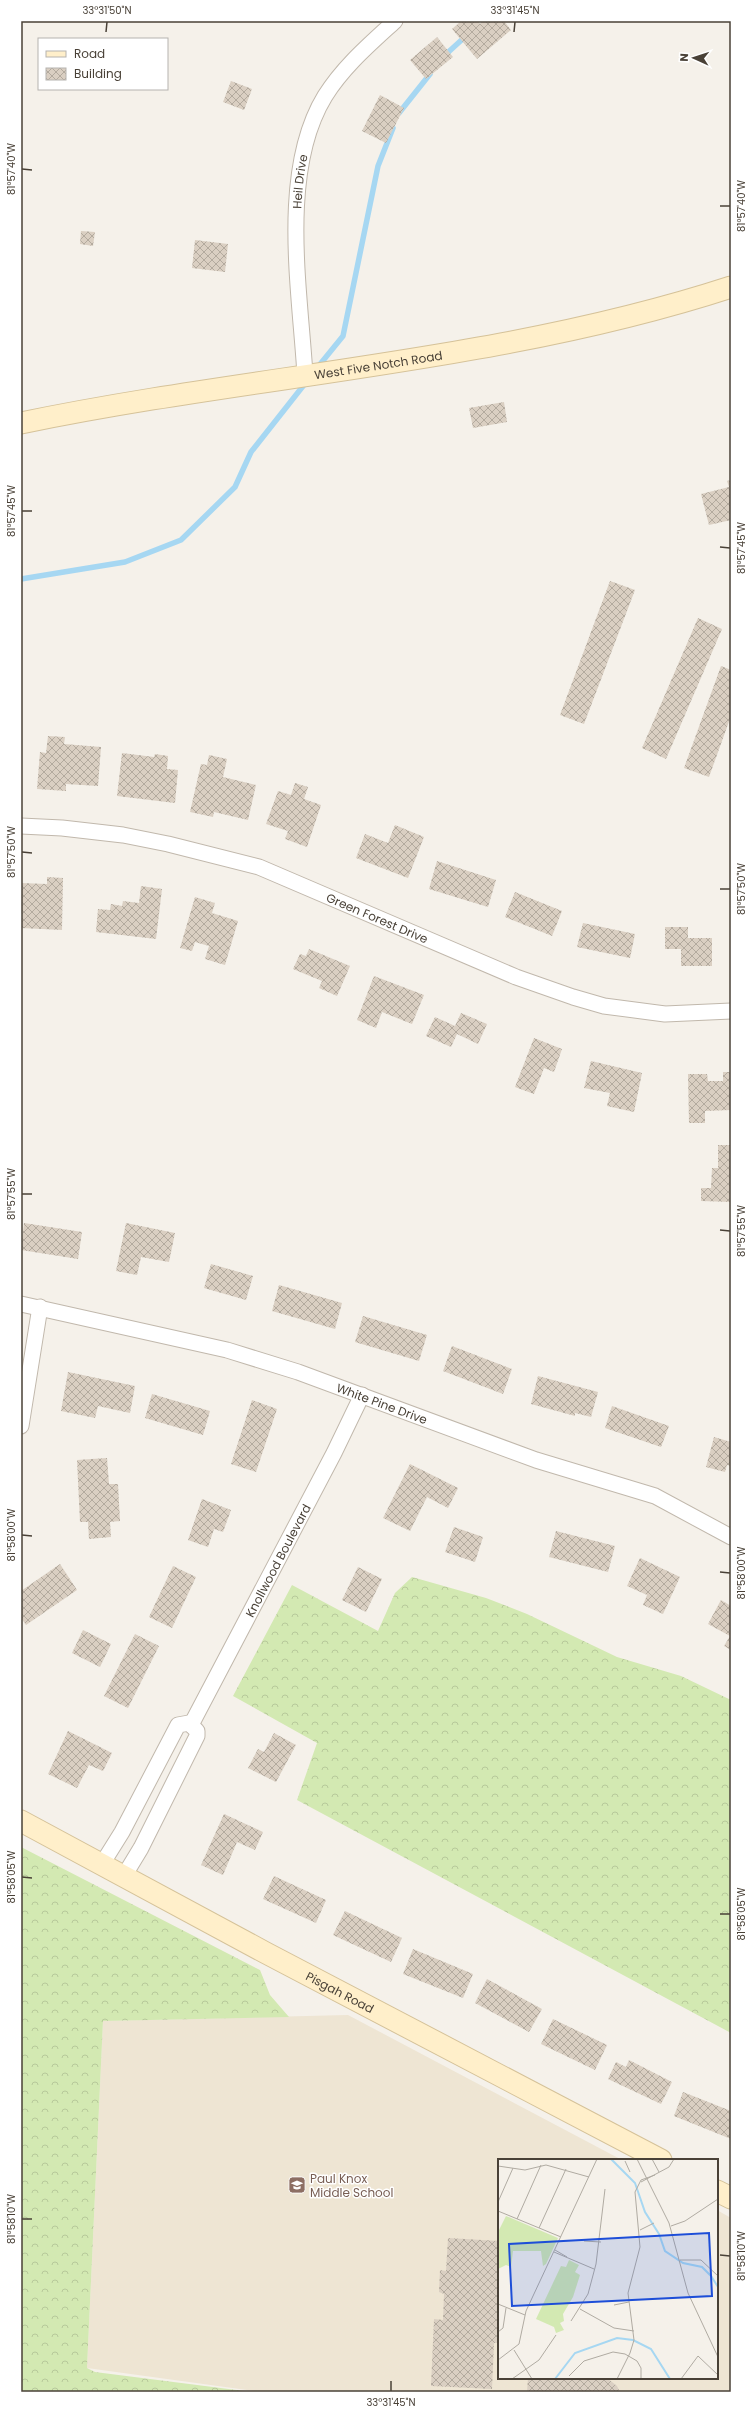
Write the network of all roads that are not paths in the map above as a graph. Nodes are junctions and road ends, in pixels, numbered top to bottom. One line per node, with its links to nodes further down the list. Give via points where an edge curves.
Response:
1 (395, 21): 3 (street, Heil Drive, via 337,78 325,96 306,137 298,181 296,242)
2 (731, 287): 3 (street, West Five Notch Road, via 648,311 542,335)
3 (305, 375): 4 (street, West Five Notch Road, via 132,402)
4 (21, 423)
5 (21, 826): 6 (street, Green Forest Drive, via 123,835 175,845 252,865 516,977 604,1006 665,1014)
6 (731, 1011)
7 (21, 1304): 8 (street, White Pine Drive)
8 (40, 1308): 9 (street, White Pine Drive, via 227,1350); 10 (street)
9 (362, 1395): 11 (street, White Pine Drive, via 536,1460 655,1496); 12 (street, Knollwood Boulevard)
10 (21, 1426)
11 (731, 1537)
12 (191, 1725): 14 (street, via 178,1725 122,1832); 15 (street, via 198,1736)
13 (21, 1820): 14 (street, Pisgah Road)
14 (102, 1864): 15 (street, Pisgah Road)
15 (124, 1876): 16 (street, Pisgah Road)
16 (659, 2159)
17 (718, 2192): 18 (street)
18 (731, 2198)

